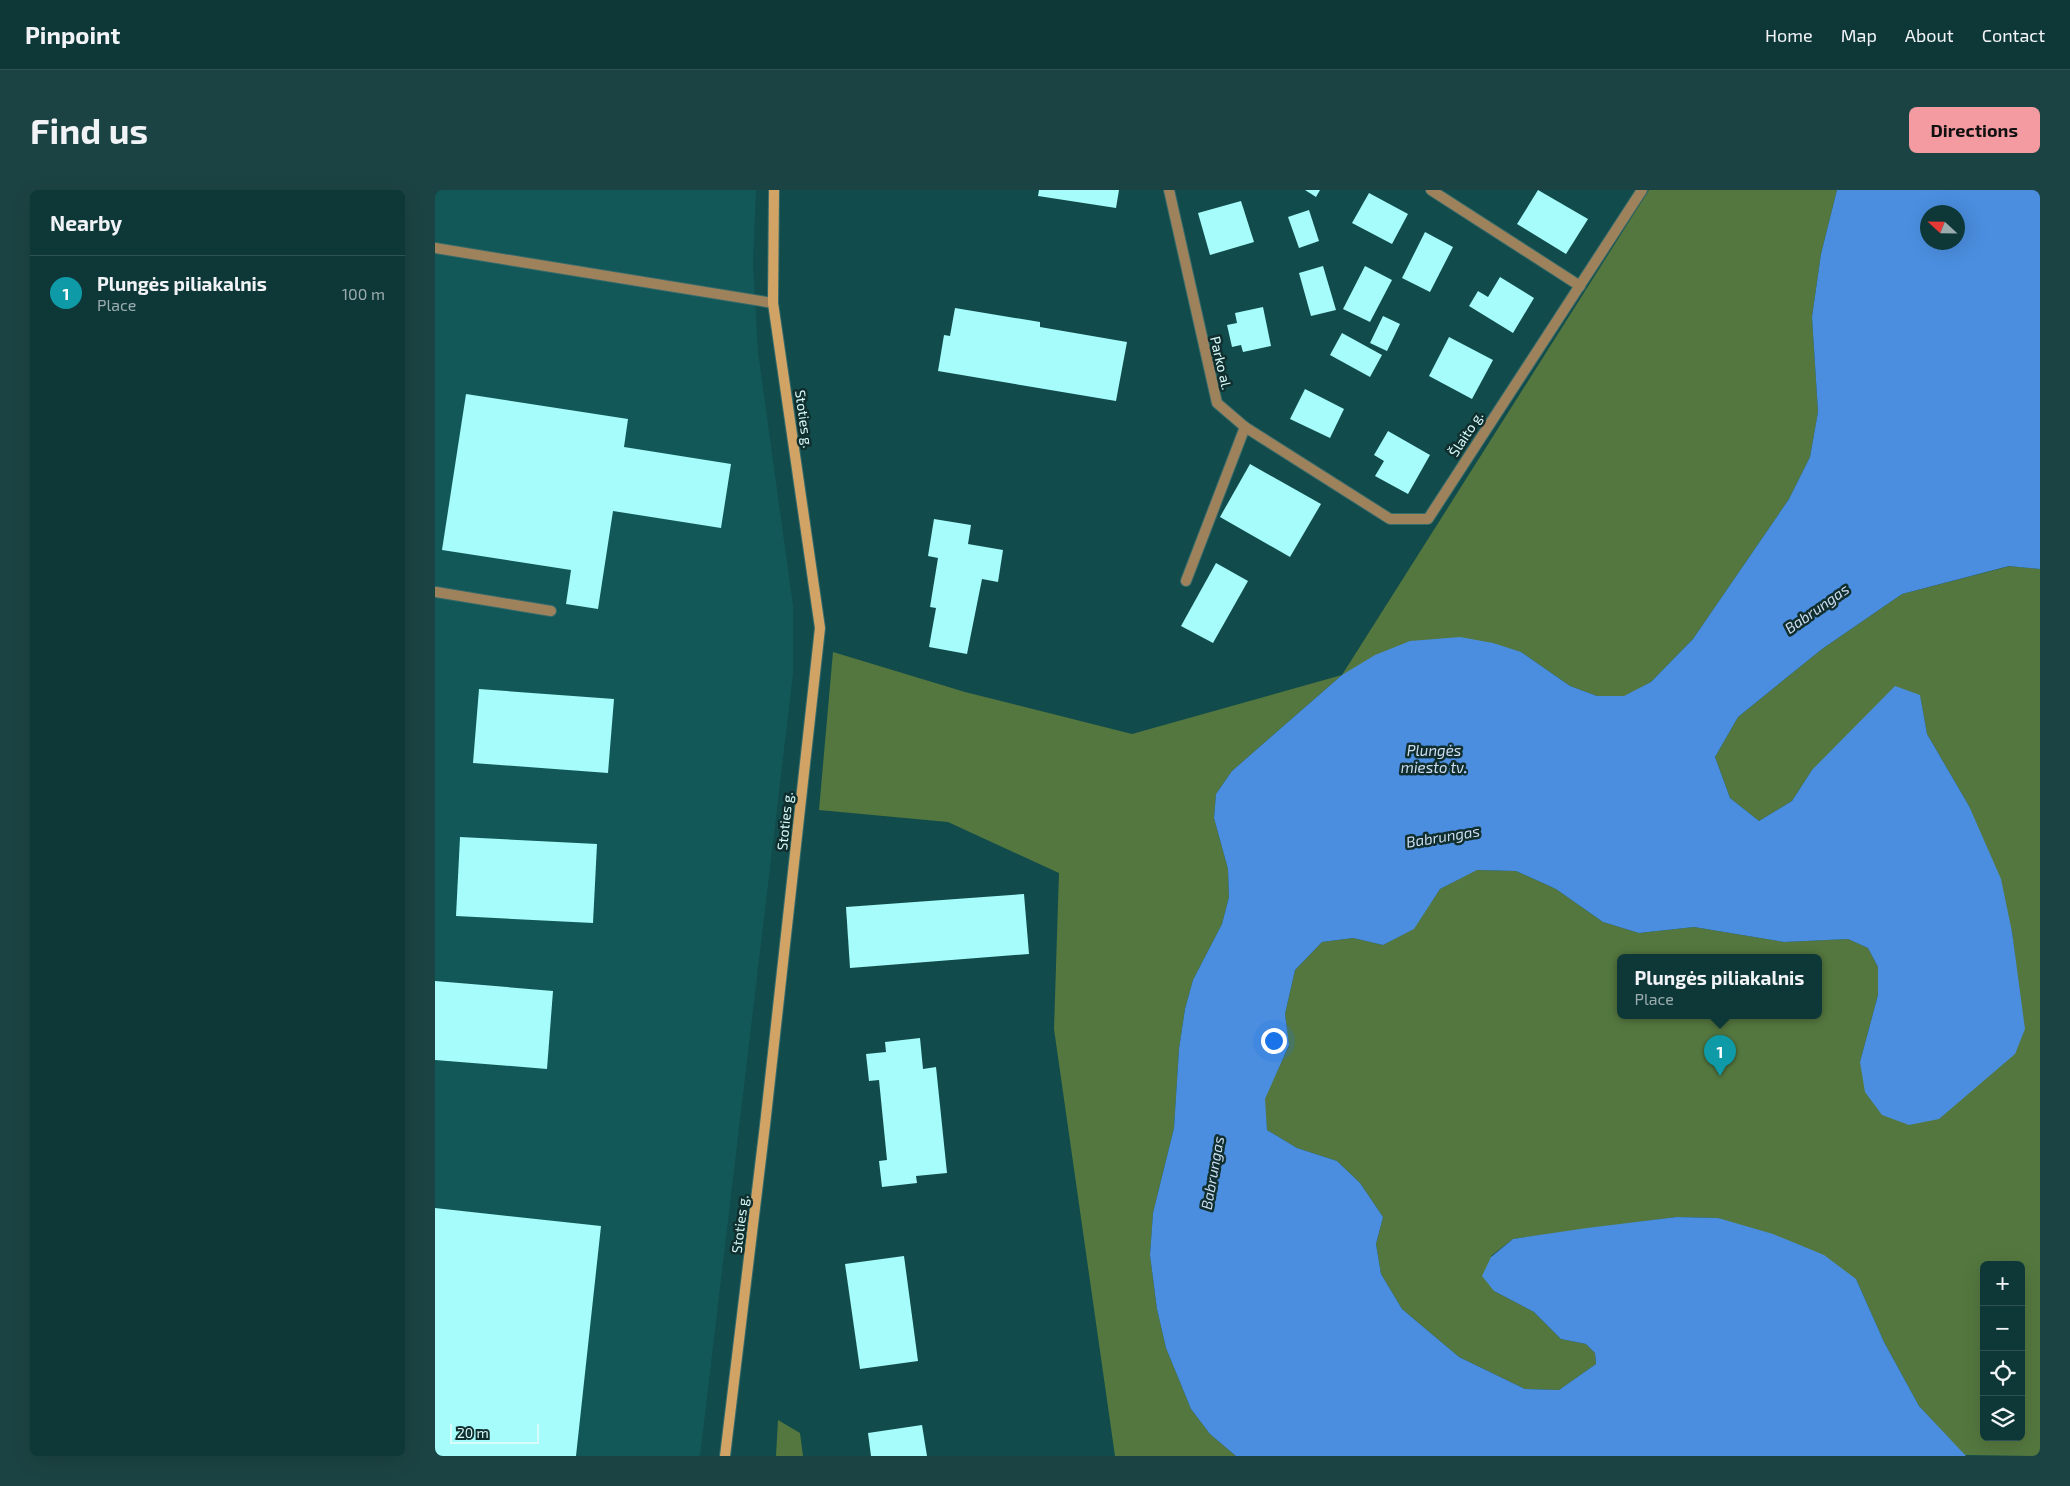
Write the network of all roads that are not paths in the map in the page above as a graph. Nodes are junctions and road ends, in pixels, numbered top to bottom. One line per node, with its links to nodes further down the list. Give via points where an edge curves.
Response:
1 (774, 190): 7 (main road, Stoties g.)
2 (1169, 190): 8 (street, Parko al., via 1217,403)
3 (1431, 190): 6 (street)
4 (1642, 190): 6 (street, Šlaito g.)
5 (435, 248): 7 (street)
6 (1579, 286): 8 (street, Šlaito g., via 1428,519 1390,519)
7 (773, 303): 12 (main road, Stoties g., via 820,628 759,1183)
8 (1245, 427): 9 (street)
9 (1186, 581)
10 (436, 592): 11 (street)
11 (551, 612)
12 (725, 1456)

